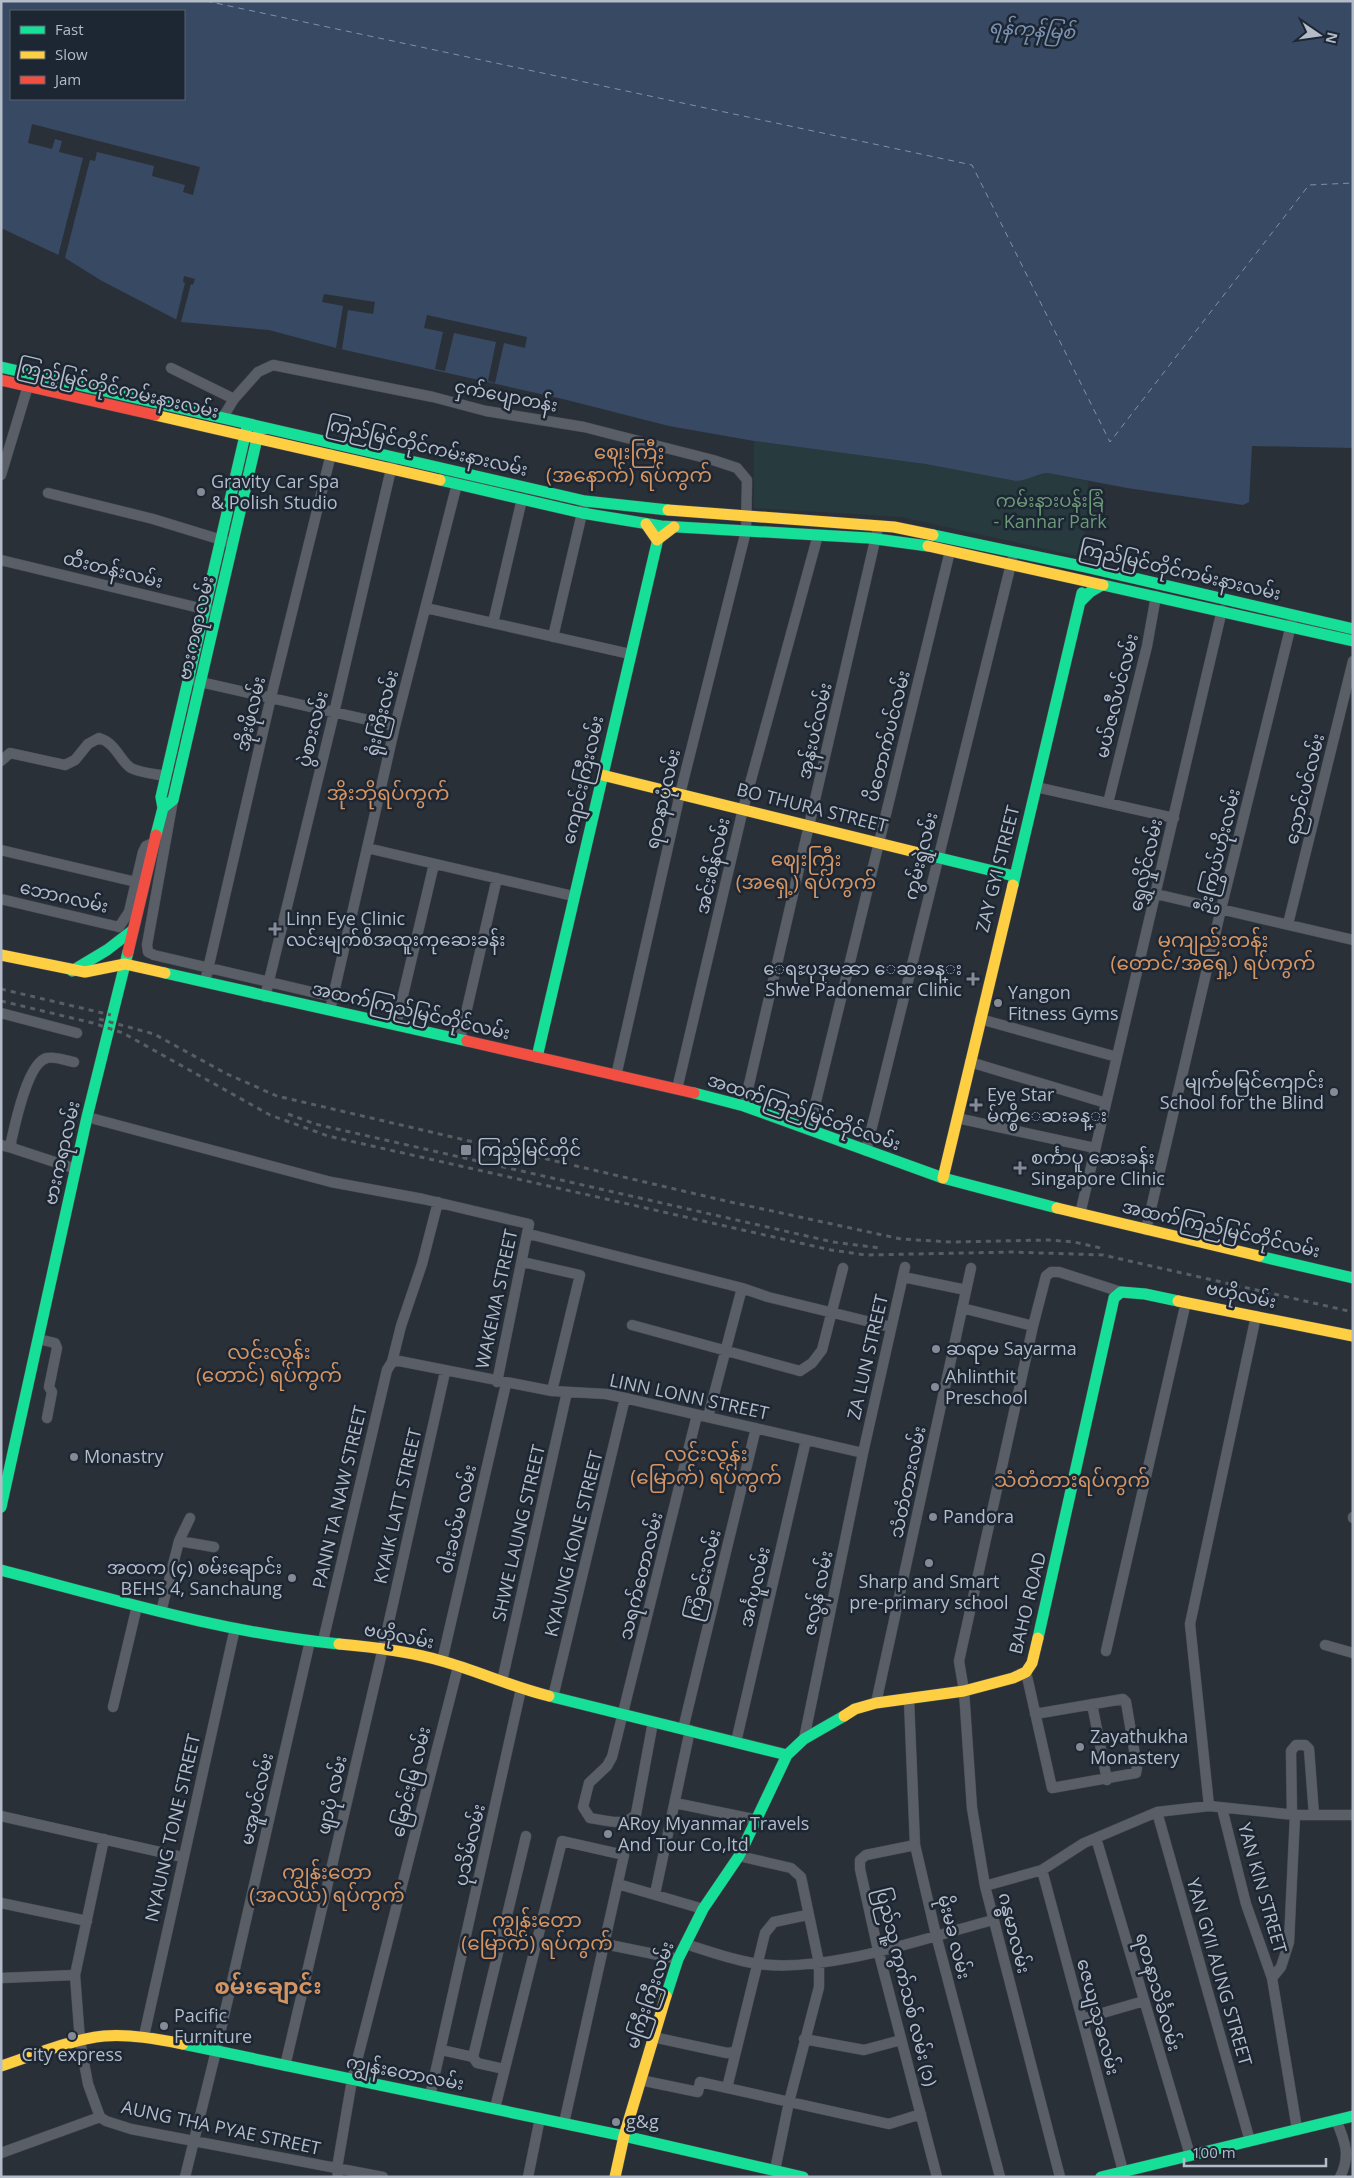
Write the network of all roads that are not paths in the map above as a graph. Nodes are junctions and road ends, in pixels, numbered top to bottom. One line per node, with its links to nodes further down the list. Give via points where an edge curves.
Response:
1 (1, 367): 3 (main road, ကြည်မြင်တိုင်ကမ်းနားလမ်း)
2 (171, 368): 8 (street)
3 (15, 370): 4 (main road); 6 (main road, ကြည်မြင်တိုင်ကမ်းနားလမ်း)
4 (7, 381): 5 (main road, ကြည့်မြင်တိုင်ကမ်းနားလမ်း)
5 (28, 386): 7 (main road, ကြည့်မြင်တိုင်ကမ်းနားလမ်း); 18 (street)
6 (85, 386): 7 (main road); 9 (main road, ကြည်မြင်တိုင်ကမ်းနားလမ်း)
7 (82, 399): 12 (main road, ကြည့်မြင်တိုင်ကမ်းနားလမ်း)
8 (234, 399): 9 (street, ငှက်ပျောတန်း); 25 (street, ငှက်ပျောတန်း, via 258,372 273,365 486,411 584,427 737,468 747,480)
9 (223, 417): 10 (main road, ကြည်မြင်တိုင်ကမ်းနားလမ်း)
10 (248, 423): 11 (main road, ကြည်မြင်တိုင်ကမ်းနားလမ်း); 13 (main road)
11 (260, 426): 14 (main road); 17 (main road, ကြည်မြင်တိုင်ကမ်းနားလမ်း)
12 (227, 432): 13 (main road); 15 (main road, via 239,440)
13 (245, 436): 14 (main road); 15 (main road)
14 (256, 444): 16 (main road, via 269,441); 35 (main road, ဗားကရာလမ်း)
15 (242, 448): 33 (main road, ဗားကရာလမ်း)
16 (331, 454): 17 (main road); 59 (street, အိုးဖိုလမ်း)
17 (392, 463): 19 (main road); 22 (main road, ကြည်မြင်တိုင်ကမ်းနားလမ်း); 60 (street, ပွဲစားလမ်း)
18 (1, 475)
19 (457, 484): 21 (main road); 46 (street, ရုံးကြီးလမ်း)
20 (48, 493): 33 (street)
21 (522, 499): 24 (main road); 50 (street)
22 (585, 501): 23 (main road, ကြည်မြင်တိုင်ကမ်းနားလမ်း); 24 (street)
23 (664, 510): 25 (main road, ကြည်မြင်တိုင်ကမ်းနားလမ်း); 27 (main road, ကျောင်းကြီးလမ်း)
24 (582, 513): 26 (main road); 53 (street)
25 (745, 517): 28 (main road, ကြည်မြင်တိုင်ကမ်းနားလမ်း); 30 (street, ငှက်ပျောတန်း)
26 (646, 524): 27 (main road); 34 (main road)
27 (661, 526): 29 (main road, ကြည်မြင်တိုင်ကမ်းနားလမ်း); 34 (main road, ကျောင်းကြီးလမ်း)
28 (877, 526): 32 (street, အုန်းပင်လမ်း); 36 (main road, ကြည်မြင်တိုင်ကမ်းနားလမ်း)
29 (674, 527): 30 (main road, ကြည်မြင်တိုင်ကမ်းနားလမ်း); 34 (main road)
30 (746, 531): 31 (main road, ကြည်မြင်တိုင်ကမ်းနားလမ်း); 66 (street, ရတနာပုံလမ်း)
31 (818, 535): 32 (main road, ကြည်မြင်တိုင်ကမ်းနားလမ်း); 70 (street, အင်းစိန်လမ်း)
32 (877, 538): 37 (main road, ကြည်မြင်တိုင်ကမ်းနားလမ်း); 72 (street, အုန်းပင်လမ်း)
33 (220, 539): 35 (street); 48 (main road, ဗားကရာလမ်း)
34 (657, 540): 55 (main road, ကျောင်းကြီးလမ်း)
35 (234, 544): 48 (main road, ဗားကရာလမ်း)
36 (1014, 552): 39 (main road, ကြည်မြင်တိုင်ကမ်းနားလမ်း); 40 (street, ကွမ်းရွဲလမ်း)
37 (950, 553): 40 (main road, ကြည်မြင်တိုင်ကမ်းနားလမ်း); 74 (street, ပိတောက်ပင်လမ်း)
38 (1, 560): 48 (street, ထီးတန်းလမ်း)
39 (1086, 567): 42 (main road, ZAY GYI STREET); 49 (main road, ကြည်မြင်တိုင်ကမ်းနားလမ်း)
40 (1010, 568): 41 (main road, ကြည်မြင်တိုင်ကမ်းနားလမ်း); 77 (street, ကွမ်းရွဲလမ်း)
41 (1070, 578): 42 (main road, ကြည်မြင်တိုင်ကမ်းနားလမ်း); 45 (main road)
42 (1083, 582): 43 (main road, ကြည်မြင်တိုင်ကမ်းနားလမ်း); 45 (main road, ZAY GYI STREET)
43 (1106, 586): 44 (main road, ကြည်မြင်တိုင်ကမ်းနားလမ်း); 45 (main road, via 1090,592)
44 (1156, 596): 47 (main road, ကြည်မြင်တိုင်ကမ်းနားလမ်း); 68 (street, မယ်ဇလီပင်လမ်း, via 1147,646)
45 (1080, 601): 65 (main road, ZAY GYI STREET)
46 (426, 608): 50 (street); 61 (street, ရုံးကြီးလမ်း)
47 (1222, 610): 51 (main road, ကြည်မြင်တိုင်ကမ်းနားလမ်း); 71 (street, ရွှေလှိုင်လမ်း)
48 (212, 611): 57 (main road, ဗားကရာလမ်း); 58 (main road, ဗားကရာလမ်း)
49 (1294, 615): 51 (street, ဦးကြွယ်ဟိုးလမ်း); 52 (main road, ကြည်မြင်တိုင်ကမ်းနားလမ်း)
50 (493, 623): 53 (street)
51 (1291, 626): 54 (main road, ကြည်မြင်တိုင်ကမ်းနားလမ်း); 85 (street, ဦးကြွယ်ဟိုးလမ်း)
52 (1353, 629)
53 (553, 637): 55 (street)
54 (1353, 641)
55 (630, 654): 63 (main road, ကျောင်းကြီးလမ်း)
56 (1353, 661): 86 (street, ညောင်ပင်လမ်း)
57 (190, 679): 58 (street); 64 (main road, ဗားကရာလမ်း)
58 (202, 682): 59 (street); 67 (main road, ဗားကရာလမ်း)
59 (271, 697): 60 (street); 91 (street, အိုးဖိုလမ်း)
60 (334, 713): 61 (street); 94 (street, ပွဲစားလမ်း)
61 (395, 726): 75 (street, ရုံးကြီးလမ်း)
62 (1, 762): 64 (street, via 10,753 65,765 99,738 119,753 130,767)
63 (602, 775): 66 (main road, BO THURA STREET); 83 (main road, ကျောင်းကြီးလမ်း)
64 (166, 776): 69 (main road, ဗားကရာလမ်း, via 161,797)
65 (1036, 787): 68 (street); 79 (main road, ZAY GYI STREET)
66 (680, 794): 70 (main road, BO THURA STREET); 107 (street, ရတနာပုံလမ်း)
67 (173, 800): 69 (main road); 91 (street, via 147,948 154,955)
68 (1108, 803): 71 (street)
69 (163, 808): 73 (main road, ဗားကရာလမ်း)
70 (743, 809): 72 (main road, BO THURA STREET); 108 (street, အင်းစိန်လမ်း)
71 (1174, 818): 82 (street, ရွှေလှိုင်လမ်း)
72 (810, 826): 74 (main road, BO THURA STREET); 110 (street, အုန်းပင်လမ်း)
73 (155, 842): 81 (street, via 146,846 143,852); 87 (main road, ဗားကရာလမ်း)
74 (879, 843): 77 (main road, BO THURA STREET); 113 (street, ပိတောက်ပင်လမ်း)
75 (367, 848): 78 (street); 96 (street, ရုံးကြီးလမ်း)
76 (1, 850): 81 (street)
77 (937, 857): 79 (main road, BO THURA STREET); 117 (street, ကွမ်းရွဲလမ်း)
78 (434, 864): 80 (street); 100 (street)
79 (1014, 876): 99 (main road, ZAY GYI STREET)
80 (497, 878): 83 (street); 102 (street)
81 (136, 882): 84 (street, ဘောဂလမ်း, via 129,912 119,927)
82 (1156, 894): 85 (street); 104 (street, ရွှေလှိုင်လမ်း)
83 (573, 896): 103 (main road, ကျောင်းကြီးလမ်း)
84 (1, 899)
85 (1221, 909): 86 (street); 123 (street, ဦးကြွယ်ဟိုးလမ်း)
86 (1288, 924): 88 (street)
87 (133, 930): 90 (main road, ဗားကရာလမ်း); 92 (main road)
88 (1353, 940)
89 (1, 955): 92 (main road)
90 (125, 964): 92 (main road, via 94,972); 93 (main road, အထက်ကြည်မြင်တိုင်လမ်း); 111 (main road, ဗားကရာလမ်း)
91 (208, 968): 93 (street, အိုးဖိုလမ်း); 94 (street)
92 (72, 971)
93 (205, 982): 95 (main road, အထက်ကြည်မြင်တိုင်လမ်း)
94 (268, 983): 95 (street, ပွဲစားလမ်း); 96 (street)
95 (265, 997): 97 (main road, အထက်ကြည်မြင်တိုင်လမ်း)
96 (333, 997): 97 (street, ရုံးကြီးလမ်း)
97 (330, 1010): 100 (main road, အထက်ကြည်မြင်တိုင်လမ်း)
98 (1, 1013): 101 (street)
99 (980, 1019): 104 (street); 106 (main road, ZAY GYI STREET)
100 (396, 1025): 102 (main road, အထက်ကြည်မြင်တိုင်လမ်း)
101 (77, 1033)
102 (460, 1039): 103 (main road, အထက်ကြည်မြင်တိုင်လမ်း)
103 (537, 1057): 107 (main road, အထက်ကြည်မြင်တိုင်လမ်း)
104 (1117, 1057): 109 (street, ရွှေလှိုင်လမ်း)
105 (74, 1062): 115 (street, via 48,1058 40,1062 25,1087)
106 (970, 1062): 109 (street); 112 (main road, ZAY GYI STREET)
107 (616, 1076): 108 (main road, အထက်ကြည်မြင်တိုင်လမ်း)
108 (677, 1089): 110 (main road, အထက်ကြည်မြင်တိုင်လမ်း)
109 (1106, 1103): 116 (street, ရွှေလှိုင်လမ်း)
110 (744, 1106): 113 (main road, အထက်ကြည်မြင်တိုင်လမ်း)
111 (88, 1117): 118 (main road, ဗားကရာလမ်း); 120 (street, via 331,1182)
112 (957, 1118): 116 (street); 119 (main road, ZAY GYI STREET)
113 (809, 1130): 117 (main road, အထက်ကြည်မြင်တိုင်လမ်း)
114 (1, 1145): 115 (street)
115 (12, 1148): 118 (street)
116 (1095, 1148): 121 (street, ရွှေလှိုင်လမ်း)
117 (866, 1151): 119 (main road, အထက်ကြည်မြင်တိုင်လမ်း)
118 (76, 1169): 139 (main road, ဗားကရာလမ်း)
119 (943, 1178): 121 (main road, အထက်ကြည်မြင်တိုင်လမ်း)
120 (438, 1202): 122 (street); 141 (street, PANN TA NAW STREET)
121 (1080, 1214): 123 (main road, အထက်ကြည်မြင်တိုင်လမ်း)
122 (529, 1229): 124 (street, WAKEMA STREET); 128 (street)
123 (1146, 1230): 127 (main road, အထက်ကြည်မြင်တိုင်လမ်း)
124 (523, 1262): 143 (street, WAKEMA STREET); 144 (street, via 580,1275)
125 (843, 1268): 133 (street)
126 (972, 1268): 129 (street, သံတံတားလမ်း)
127 (1353, 1277)
128 (742, 1288): 133 (street); 140 (street)
129 (966, 1290): 132 (street, သံတံတားလမ်း); 137 (street, ZA LUN STREET, via 904,1272)
130 (1121, 1292): 131 (main road, ဗဟိုလမ်း); 136 (street, ဂန္ဓမာလမ်း, via 1051,1272 1046,1276); 169 (main road, BAHO ROAD, via 1114,1298 1032,1663)
131 (1186, 1302): 134 (main road, ဗဟိုလမ်း); 165 (street)
132 (962, 1308): 136 (street); 175 (street, သံတံတားလမ်း)
133 (832, 1314): 137 (street); 140 (street, via 822,1350 812,1363 800,1370)
134 (1256, 1316): 138 (main road, ဗဟိုလမ်း); 187 (street, via 1190,1624)
135 (632, 1325): 140 (street)
136 (1033, 1326): 172 (street, ဂန္ဓမာလမ်း, via 959,1661)
137 (891, 1327): 152 (street, ZA LUN STREET)
138 (1353, 1336)
139 (38, 1339): 149 (street, via 55,1343 57,1348 49,1387 52,1392); 153 (main road, ဗားကရာလမ်း)
140 (726, 1350): 148 (street)
141 (392, 1362): 142 (street, LINN LONN STREET); 162 (street, PANN TA NAW STREET, via 387,1370)
142 (445, 1372): 143 (street, LINN LONN STREET); 164 (street, KYAIK LATT STREET)
143 (501, 1383): 144 (street, LINN LONN STREET); 167 (street, ဝါးခယ်မ လမ်း)
144 (552, 1391): 145 (street, LINN LONN STREET)
145 (567, 1392): 146 (street, LINN LONN STREET); 170 (street, SHWE LAUNG STREET)
146 (624, 1398): 147 (street, LINN LONN STREET); 173 (street, KYAUNG KONE STREET)
147 (697, 1415): 148 (street, LINN LONN STREET); 179 (street, သရက်တောလမ်း)
148 (708, 1417): 150 (street, LINN LONN STREET)
149 (48, 1418)
150 (756, 1428): 151 (street, LINN LONN STREET); 181 (street, ကြံခင်းလမ်း)
151 (806, 1440): 152 (street, LINN LONN STREET); 183 (street, အင်္ဂပူလမ်း)
152 (863, 1453): 182 (street, ဇလွန် လမ်း)
153 (1, 1507)
154 (190, 1518): 155 (street)
155 (179, 1542): 156 (street); 159 (street)
156 (214, 1547)
157 (1, 1570): 158 (main road, ဗဟိုလမ်း)
158 (137, 1606): 159 (main road, ဗဟိုလမ်း); 177 (street)
159 (161, 1612): 160 (main road, ဗဟိုလမ်း)
160 (235, 1628): 161 (main road, ဗဟိုလမ်း); 200 (street, NYAUNG TONE STREET)
161 (310, 1641): 162 (main road, ဗဟိုလမ်း); 228 (street, မအူပင်လမ်း)
162 (323, 1641): 164 (main road, ဗဟိုလမ်း)
163 (1325, 1646): 166 (street)
164 (383, 1648): 167 (main road, ဗဟိုလမ်း); 232 (street, ဖျာပုံ လမ်း)
165 (1106, 1651)
166 (1353, 1652)
167 (442, 1662): 168 (main road, ဗဟိုလမ်း)
168 (458, 1667): 170 (main road, ဗဟိုလမ်း); 234 (street, မြောင်းမြ လမ်း)
169 (1026, 1672): 172 (main road, BAHO ROAD); 178 (street)
170 (502, 1681): 171 (main road, ဗဟိုလမ်း)
171 (521, 1689): 173 (main road, ဗဟိုလမ်း); 237 (street, ပုသိမ်လမ်း)
172 (964, 1691): 174 (main road, BAHO ROAD); 203 (street, ဂန္ဓမာလမ်း, via 972,1808)
173 (553, 1697): 179 (main road, ဗဟိုလမ်း)
174 (909, 1700): 175 (main road, BAHO ROAD); 198 (street, မိုးမခ လမ်း)
175 (876, 1703): 182 (main road, BAHO ROAD, via 855,1709)
176 (1092, 1704): 178 (street); 185 (street); 185 (street, via 1126,1702 1136,1773)
177 (113, 1707)
178 (1035, 1714): 185 (street, via 1052,1788)
179 (624, 1715): 180 (main road, ဗဟိုလမ်း); 180 (street, သရက်တောလမ်း, via 612,1757 589,1783 583,1807 590,1818 620,1823 632,1820 636,1814)
180 (653, 1722): 181 (main road, ဗဟိုလမ်း)
181 (686, 1730): 183 (main road, ဗဟိုလမ်း); 186 (street, ကြံခင်းလမ်း)
182 (804, 1739): 184 (main road, BAHO ROAD)
183 (736, 1742): 184 (main road, ဗဟိုလမ်း)
184 (787, 1755): 194 (main road, မကြီးကြီးလမ်း)
185 (1107, 1780)
186 (675, 1803): 194 (street); 204 (street, ကြံခင်းလမ်း)
187 (1209, 1806): 188 (street); 189 (street)
188 (1222, 1808): 190 (street); 219 (street, YAN KIN STREET, via 1246,1904)
189 (1156, 1812): 196 (street); 249 (street, YAN GYII AUNG STREET)
190 (1294, 1814): 191 (street); 191 (street, via 1291,1751 1296,1745 1305,1745 1309,1749); 219 (street, via 1289,1942 1281,1968)
191 (1314, 1815): 192 (street)
192 (1353, 1815)
193 (1, 1816): 197 (street)
194 (758, 1820): 199 (main road, မကြီးကြီးလမ်း)
195 (526, 1836): 230 (street)
196 (1096, 1838): 201 (street); 220 (street, ရတနာသိင်္ခလမ်း)
197 (104, 1839): 200 (street); 209 (street)
198 (915, 1845): 210 (street, မိုးမခ လမ်း); 213 (street, ပြည်သူ့ ကွက်သစ် လမ်း (၁), via 866,1855 860,1860)
199 (739, 1856): 206 (main road, မကြီးကြီးလမ်း); 207 (street, via 796,1872 801,1877)
200 (182, 1857): 222 (street, NYAUNG TONE STREET)
201 (1042, 1870): 203 (street); 221 (street, ဇေယျသုခလမ်း)
202 (618, 1884): 204 (street); 211 (street); 233 (street, via 624,1855 560,1842)
203 (985, 1886): 208 (street, ဂန္ဓမာလမ်း)
204 (655, 1894): 206 (street)
205 (1, 1903): 209 (street)
206 (703, 1909): 212 (main road, မကြီးကြီးလမ်း)
207 (807, 1915): 215 (street, via 774,1922 765,1933); 216 (street)
208 (993, 1920): 210 (street); 263 (street, ဂန္ဓမာလမ်း)
209 (87, 1921): 217 (street)
210 (936, 1935): 213 (street); 262 (street, မိုးမခ လမ်း)
211 (605, 1944): 214 (street); 245 (street)
212 (685, 1944): 214 (main road, မကြီးကြီးလမ်း); 215 (street)
213 (878, 1950): 216 (street); 225 (street, ပြည်သူ့ ကွက်သစ် လမ်း (၁))
214 (678, 1959): 223 (main road, မကြီးကြီးလမ်း)
215 (758, 1964): 216 (street); 229 (street)
216 (819, 1964): 224 (street, via 819,1987)
217 (75, 1975): 218 (street); 226 (street)
218 (1, 1978)
219 (1272, 1978): 246 (street, YAN KIN STREET)
220 (1144, 2001): 221 (street); 251 (street, ရတနာသိင်္ခလမ်း)
221 (1082, 2019): 254 (street, ဇေယျသုခလမ်း)
222 (144, 2036): 226 (main road, ကျွန်းတောလမ်း, via 103,2036); 228 (main road, ကျွန်းတောလမ်း)
223 (653, 2037): 229 (street); 235 (main road, မကြီးကြီးလမ်း)
224 (804, 2039): 225 (street, via 864,2050); 238 (street)
225 (901, 2040): 240 (street, ပြည်သူ့ ကွက်သစ် လမ်း (၁))
226 (80, 2041): 231 (main road, ကျွန်းတောလမ်း); 242 (street, via 88,2084)
227 (446, 2051): 230 (street)
228 (216, 2052): 232 (main road, ကျွန်းတောလမ်း); 248 (street, မအူပင်လမ်း)
229 (735, 2052): 236 (street)
230 (474, 2056): 233 (street, via 477,2063)
231 (1, 2066)
232 (285, 2066): 234 (main road, ကျွန်းတောလမ်း)
233 (504, 2068): 239 (street)
234 (352, 2080): 237 (main road, ကျွန်းတောလမ်း); 255 (street, မြောင်းမြ လမ်း)
235 (640, 2080): 236 (street, via 698,2092 700,2082); 247 (main road, မကြီးကြီးလမ်း)
236 (727, 2088): 238 (street)
237 (430, 2096): 239 (main road, ကျွန်းတောလမ်း)
238 (789, 2102): 240 (street, via 889,2124); 253 (street)
239 (495, 2108): 243 (main road, ကျွန်းတောလမ်း)
240 (921, 2114): 261 (street, ပြည်သူ့ ကွက်သစ် လမ်း (၁))
241 (1353, 2116): 244 (main road)
242 (100, 2117): 248 (street, AUNG THA PYAE STREET, via 131,2128); 250 (street)
243 (540, 2118): 245 (main road, ကျွန်းတောလမ်း); 258 (street)
244 (1336, 2120): 246 (main road); 266 (street, via 1346,2141 1348,2155)
245 (564, 2123): 247 (main road, ကျွန်းတောလမ်း)
246 (1297, 2129): 249 (main road)
247 (624, 2136): 253 (main road, ကျွန်းတောလမ်း); 259 (main road, မကြီးကြီးလမ်း)
248 (195, 2141): 255 (street, AUNG THA PYAE STREET); 256 (street, မအူပင်လမ်း)
249 (1250, 2141): 251 (main road)
250 (1, 2153)
251 (1190, 2154): 252 (main road)
252 (1152, 2163): 254 (main road); 265 (street)
253 (775, 2170): 260 (main road, ကျွန်းတောလမ်း)
254 (1123, 2171): 264 (main road)
255 (337, 2172): 257 (street, AUNG THA PYAE STREET)
256 (185, 2177)
257 (383, 2177)
258 (528, 2177)
259 (615, 2177)
260 (803, 2177)
261 (937, 2177)
262 (1000, 2177)
263 (1060, 2177)
264 (1101, 2177)
265 (1152, 2177)
266 (1340, 2177)

